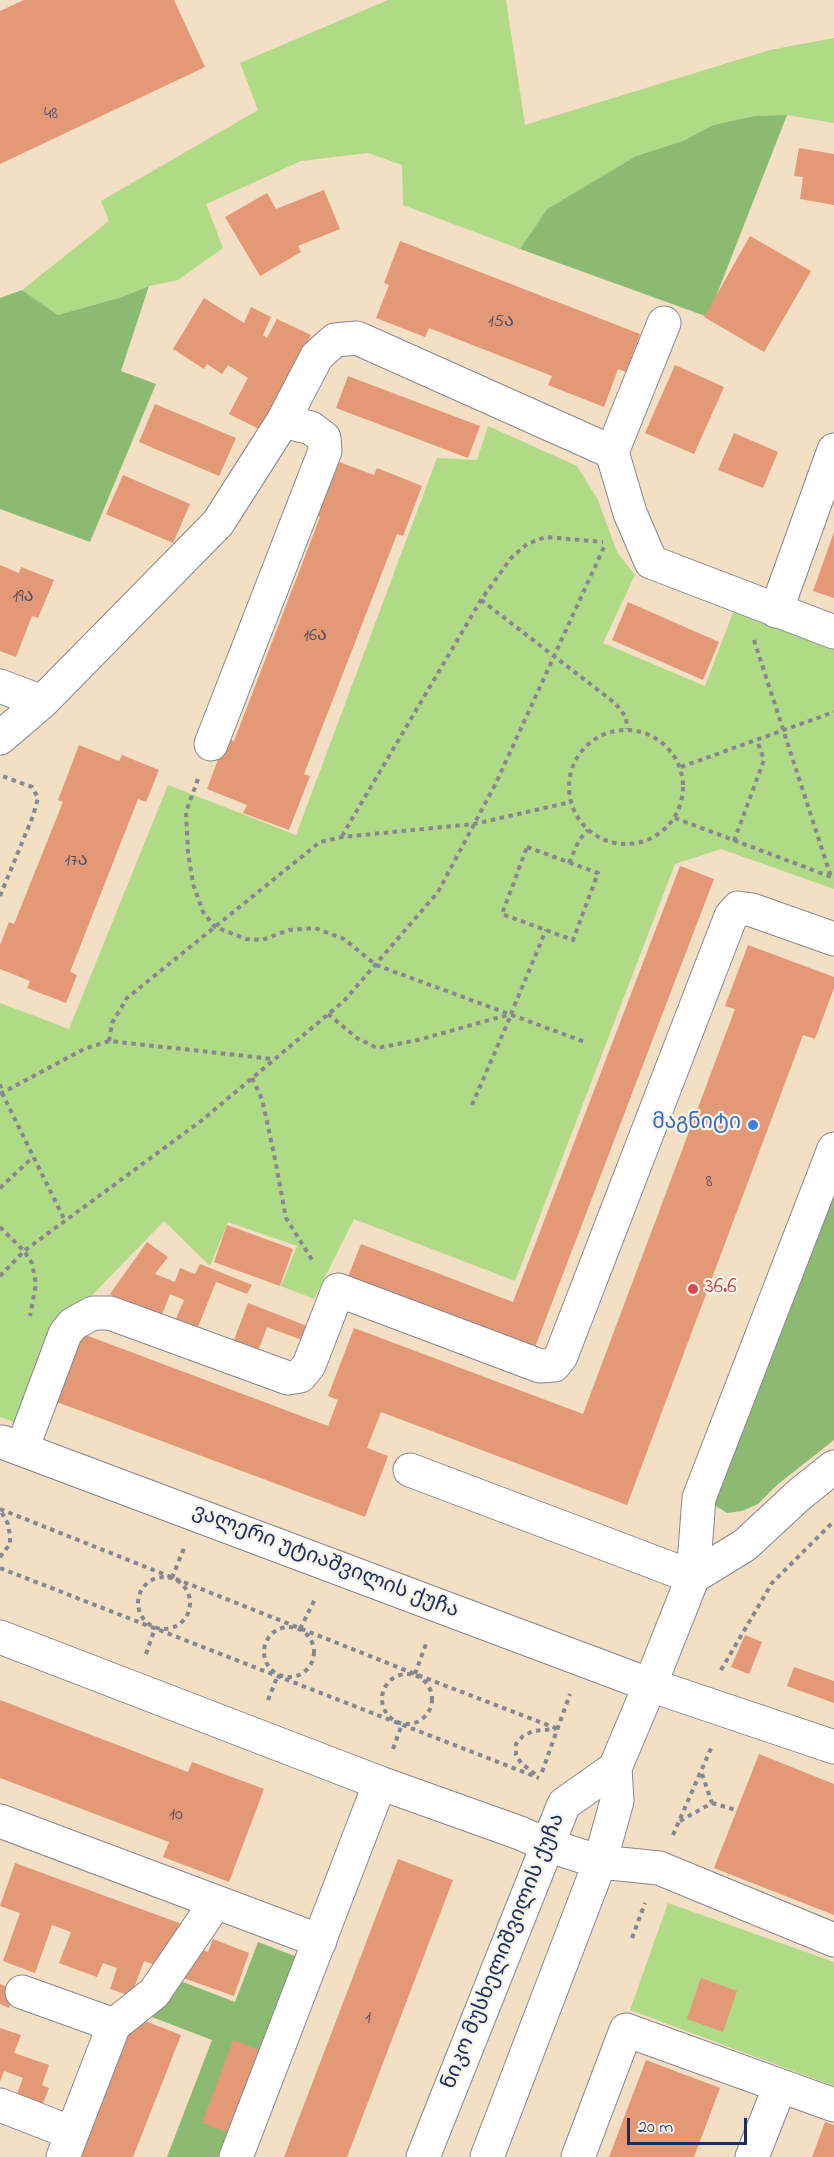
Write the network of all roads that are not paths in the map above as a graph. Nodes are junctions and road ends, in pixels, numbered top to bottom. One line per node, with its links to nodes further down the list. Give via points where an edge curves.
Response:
1 (664, 323): 4 (street)
2 (283, 421): 4 (street, via 317,356 335,340 357,338); 8 (street, via 218,523); 10 (street, via 311,428 324,438 325,451)
3 (834, 450): 5 (street)
4 (612, 452): 5 (street, via 630,513 651,562)
5 (776, 610): 6 (street)
6 (834, 632)
7 (0, 686): 8 (street)
8 (42, 702): 9 (street)
9 (0, 738)
10 (211, 744)
11 (834, 939): 13 (street, via 752,910 738,908 731,916 561,1356 554,1365 540,1366 338,1290 309,1365 300,1376 288,1378 110,1313 93,1313 73,1324 65,1334)
12 (834, 1149): 16 (street, via 699,1498)
13 (11, 1445): 18 (street, ვალერი უტიაშვილის ქუჩა)
14 (834, 1467): 16 (street, via 745,1545)
15 (410, 1470): 16 (street)
16 (693, 1577): 18 (street)
17 (0, 1637): 21 (street)
18 (650, 1685): 19 (street, ვალერი უტიაშვილის ქუჩა); 20 (street)
19 (834, 1748)
20 (615, 1768): 23 (street, ნიკო მუსხელიშვილის ქუჩა, via 564,1804); 24 (street, via 617,1801)
21 (380, 1783): 23 (street); 27 (street)
22 (0, 1821): 25 (street)
23 (547, 1845): 24 (street); 35 (street, ნიკო მუსხელიშვილის ქუჩა)
24 (600, 1862): 26 (street, via 659,1869); 36 (street)
25 (216, 1902): 27 (street); 29 (street, via 154,1993)
26 (834, 1940)
27 (320, 1941): 34 (street)
28 (22, 1992): 29 (street)
29 (114, 2025): 33 (street)
30 (780, 2086): 32 (street); 37 (street, via 626,2030); 38 (street)
31 (0, 2105): 33 (street)
32 (834, 2106)
33 (68, 2145)
34 (236, 2157)
35 (423, 2157)
36 (487, 2157)
37 (578, 2157)
38 (752, 2157)

